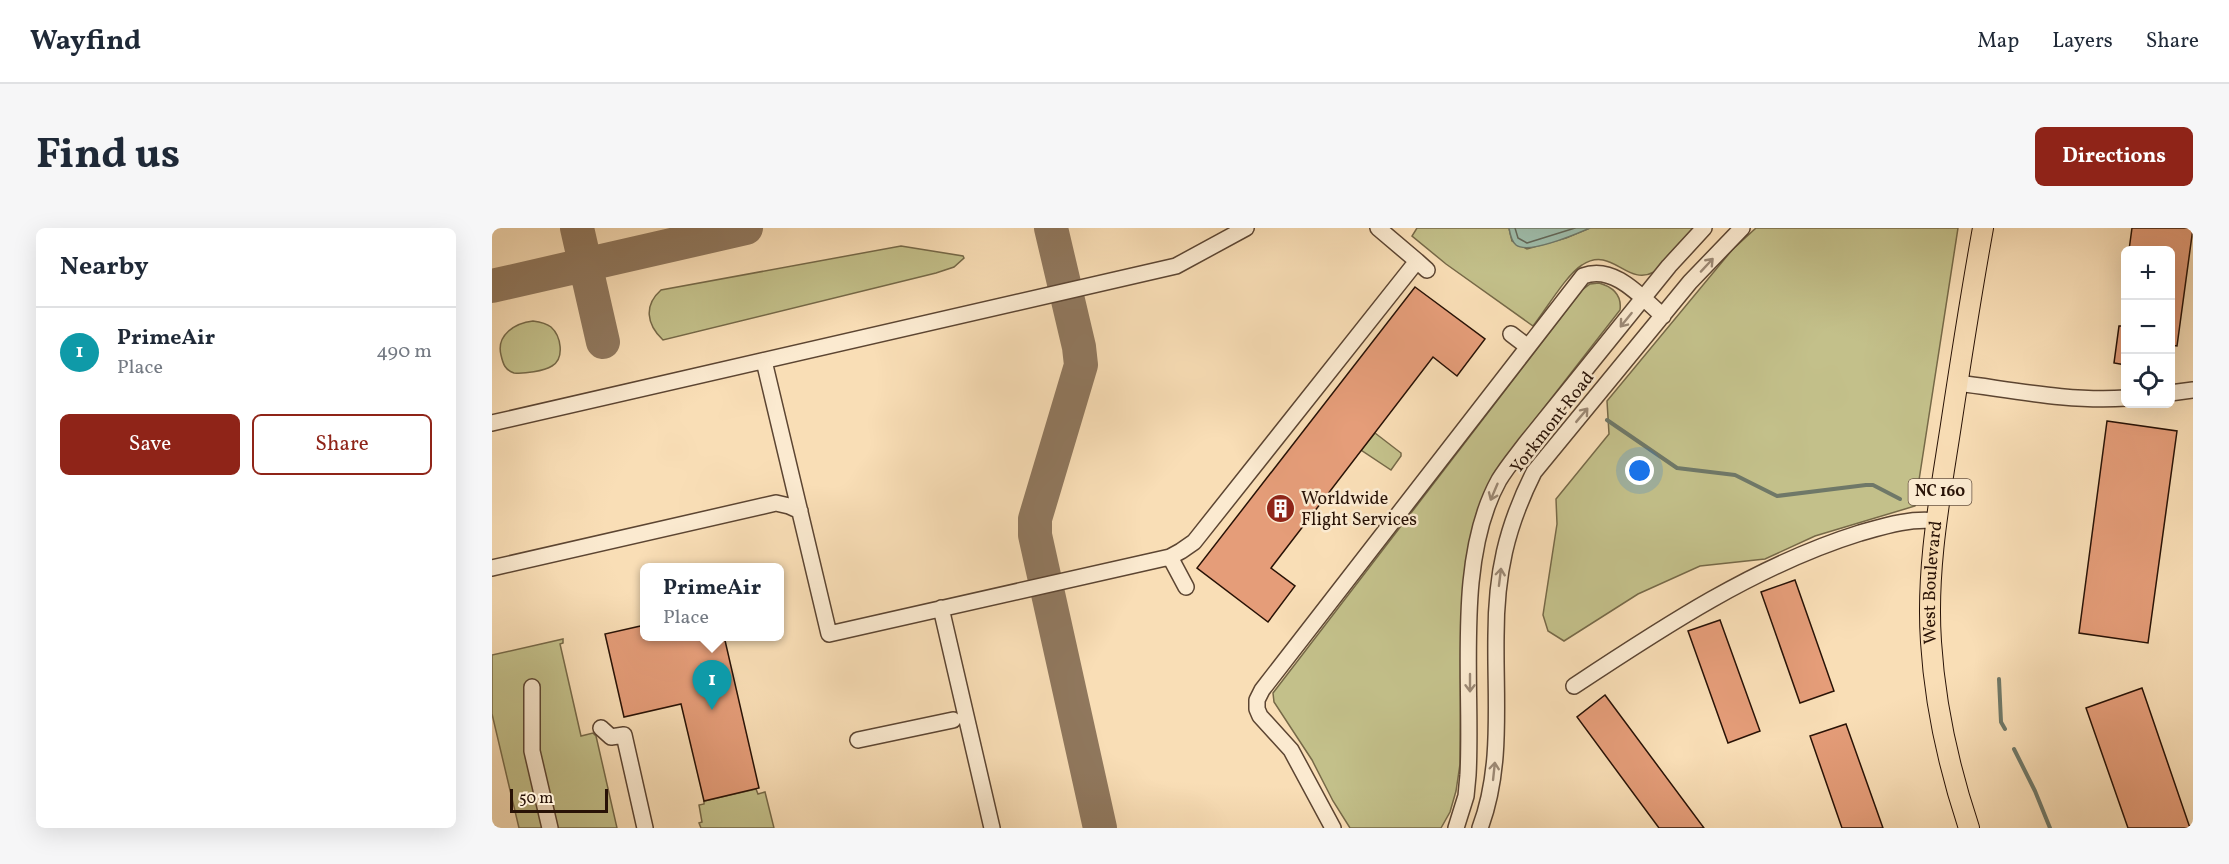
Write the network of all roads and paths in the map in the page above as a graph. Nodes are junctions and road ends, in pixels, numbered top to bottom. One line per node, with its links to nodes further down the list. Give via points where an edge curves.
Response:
1 (1246, 228): 10 (street, via 1176,266)
2 (1378, 228): 18 (street, via 1422,265 1194,542)
3 (1704, 228): 6 (street, Yorkmont Road)
4 (1742, 228): 7 (street, Yorkmont Road, one-way to 4)
5 (1983, 228): 11 (main road, West Boulevard / NC 160)
6 (1643, 299): 7 (street); 9 (street, via 1606,273 1583,276); 31 (street, Yorkmont Road, one-way to 31, via 1511,462 1486,514 1472,584 1468,775)
7 (1663, 316): 32 (street, Yorkmont Road, one-way to 7, via 1494,772 1500,573 1516,507 1534,472)
8 (1511, 334): 9 (street)
9 (1528, 347): 30 (street, via 1257,700 1260,716 1291,750)
10 (764, 361): 15 (street); 16 (street)
11 (1958, 383): 14 (street, via 2062,396); 17 (main road, West Boulevard / NC 160)
12 (2193, 390): 13 (street)
13 (2175, 392)
14 (2121, 398)
15 (492, 423)
16 (800, 512): 19 (street, via 776,503); 21 (street, via 829,634)
17 (1936, 521): 22 (street, via 1905,521 1819,546 1726,592); 33 (main road, West Boulevard / NC 160, via 1930,600 1936,691 1945,742)
18 (1170, 557): 20 (street); 21 (street)
19 (492, 568)
20 (1186, 587)
21 (941, 609): 29 (street)
22 (1574, 686)
23 (531, 687): 27 (street, via 532,751)
24 (953, 720): 26 (street)
25 (601, 729): 28 (street, via 611,737 624,735)
26 (858, 740)
27 (550, 828)
28 (645, 828)
29 (992, 828)
30 (1333, 828)
31 (1456, 828)
32 (1480, 828)
33 (1969, 828)

